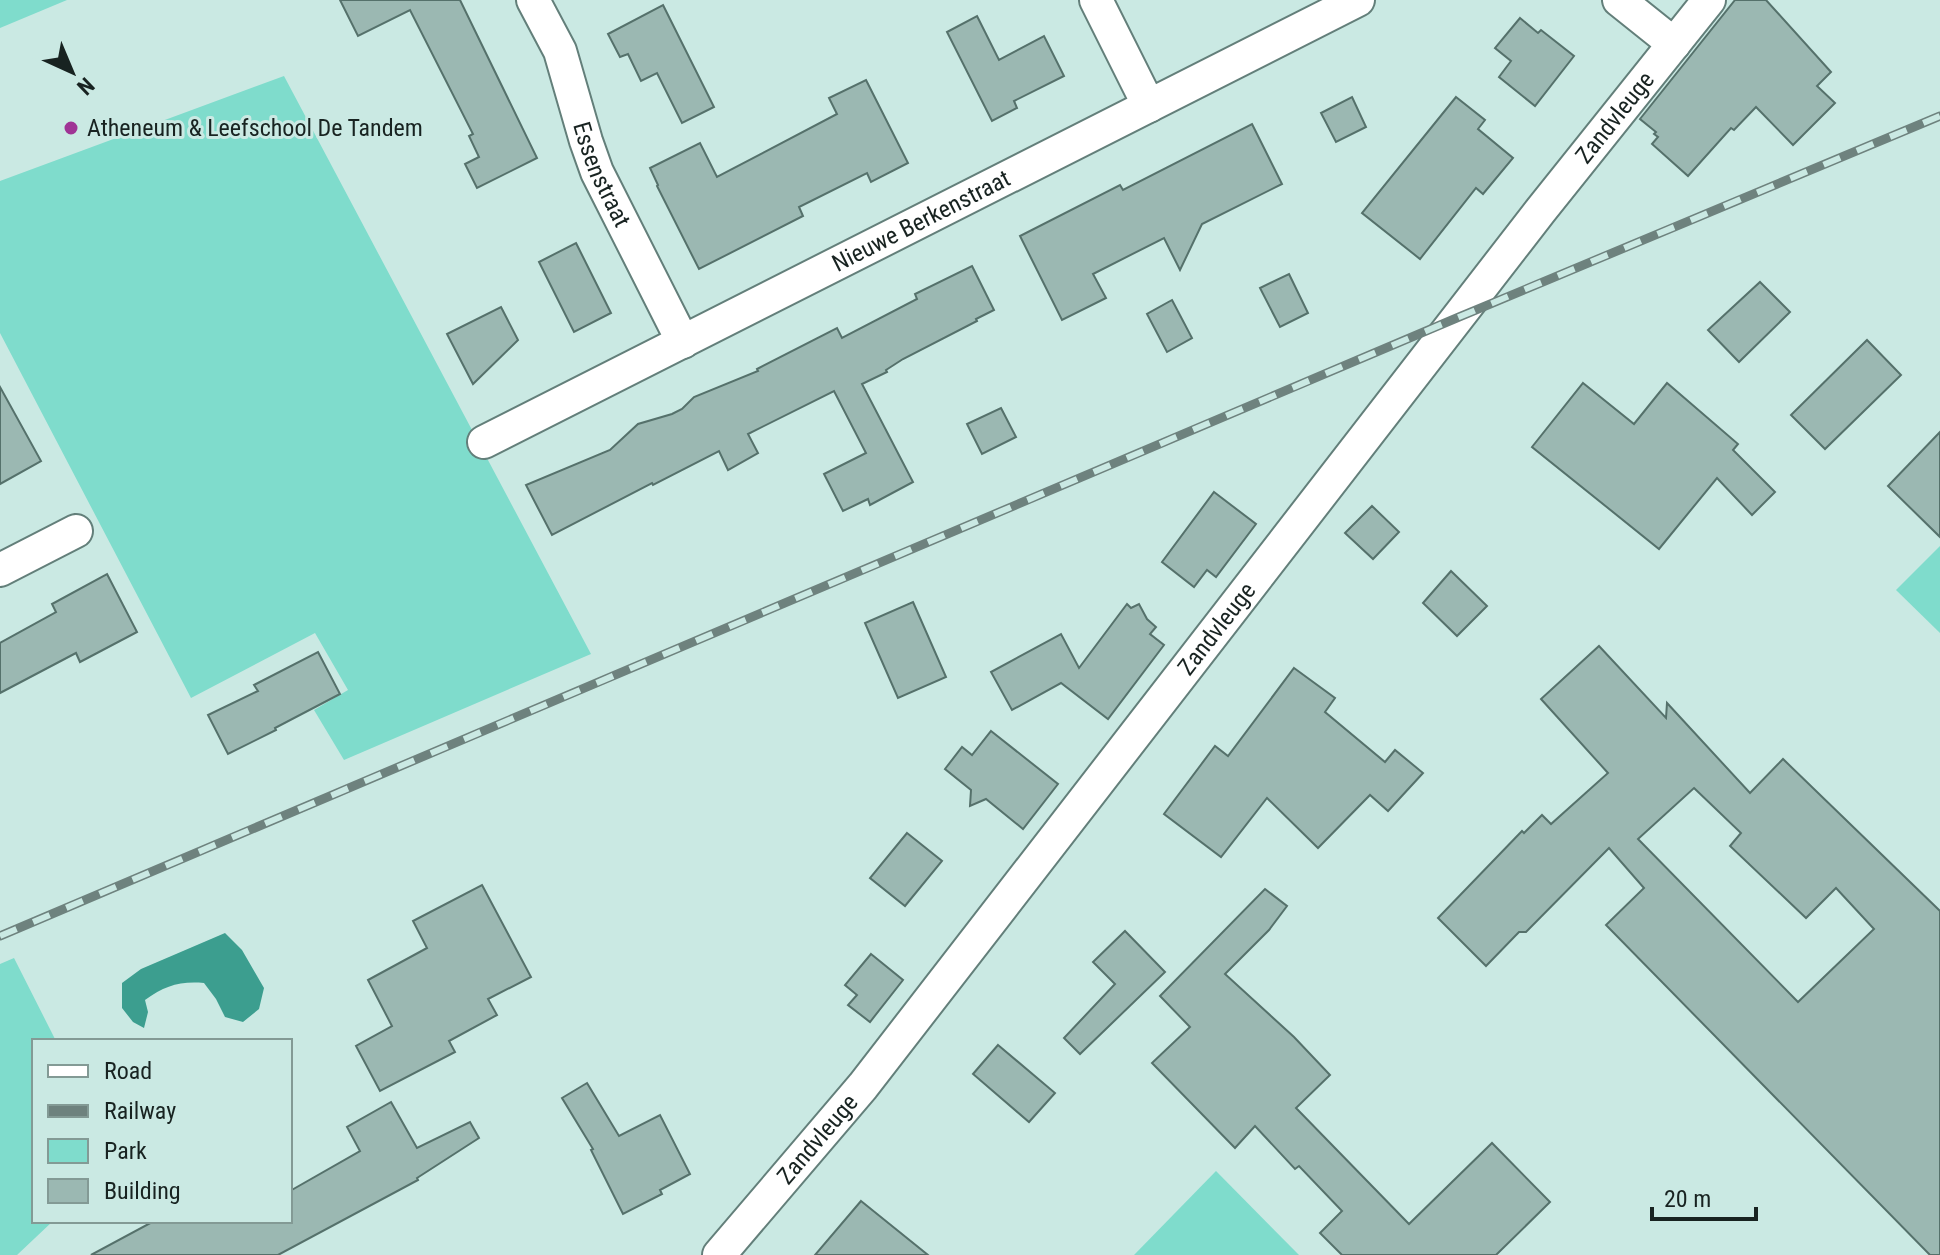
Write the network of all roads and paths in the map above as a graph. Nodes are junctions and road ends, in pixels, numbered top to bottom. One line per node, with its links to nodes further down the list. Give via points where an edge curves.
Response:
1 (533, 0): 8 (street, Essenstraat, via 560,51 597,172)
2 (1096, 0): 7 (street)
3 (1358, 0): 7 (street, Nieuwe Berkenstraat)
4 (1619, 0): 6 (street)
5 (1709, 0): 6 (street, Zandvleuge)
6 (1674, 44): 12 (street, Zandvleuge, via 863,1086)
7 (1149, 106): 8 (street, Nieuwe Berkenstraat)
8 (683, 342): 9 (street, Nieuwe Berkenstraat)
9 (484, 442)
10 (76, 531): 11 (street)
11 (0, 570)
12 (719, 1255)

